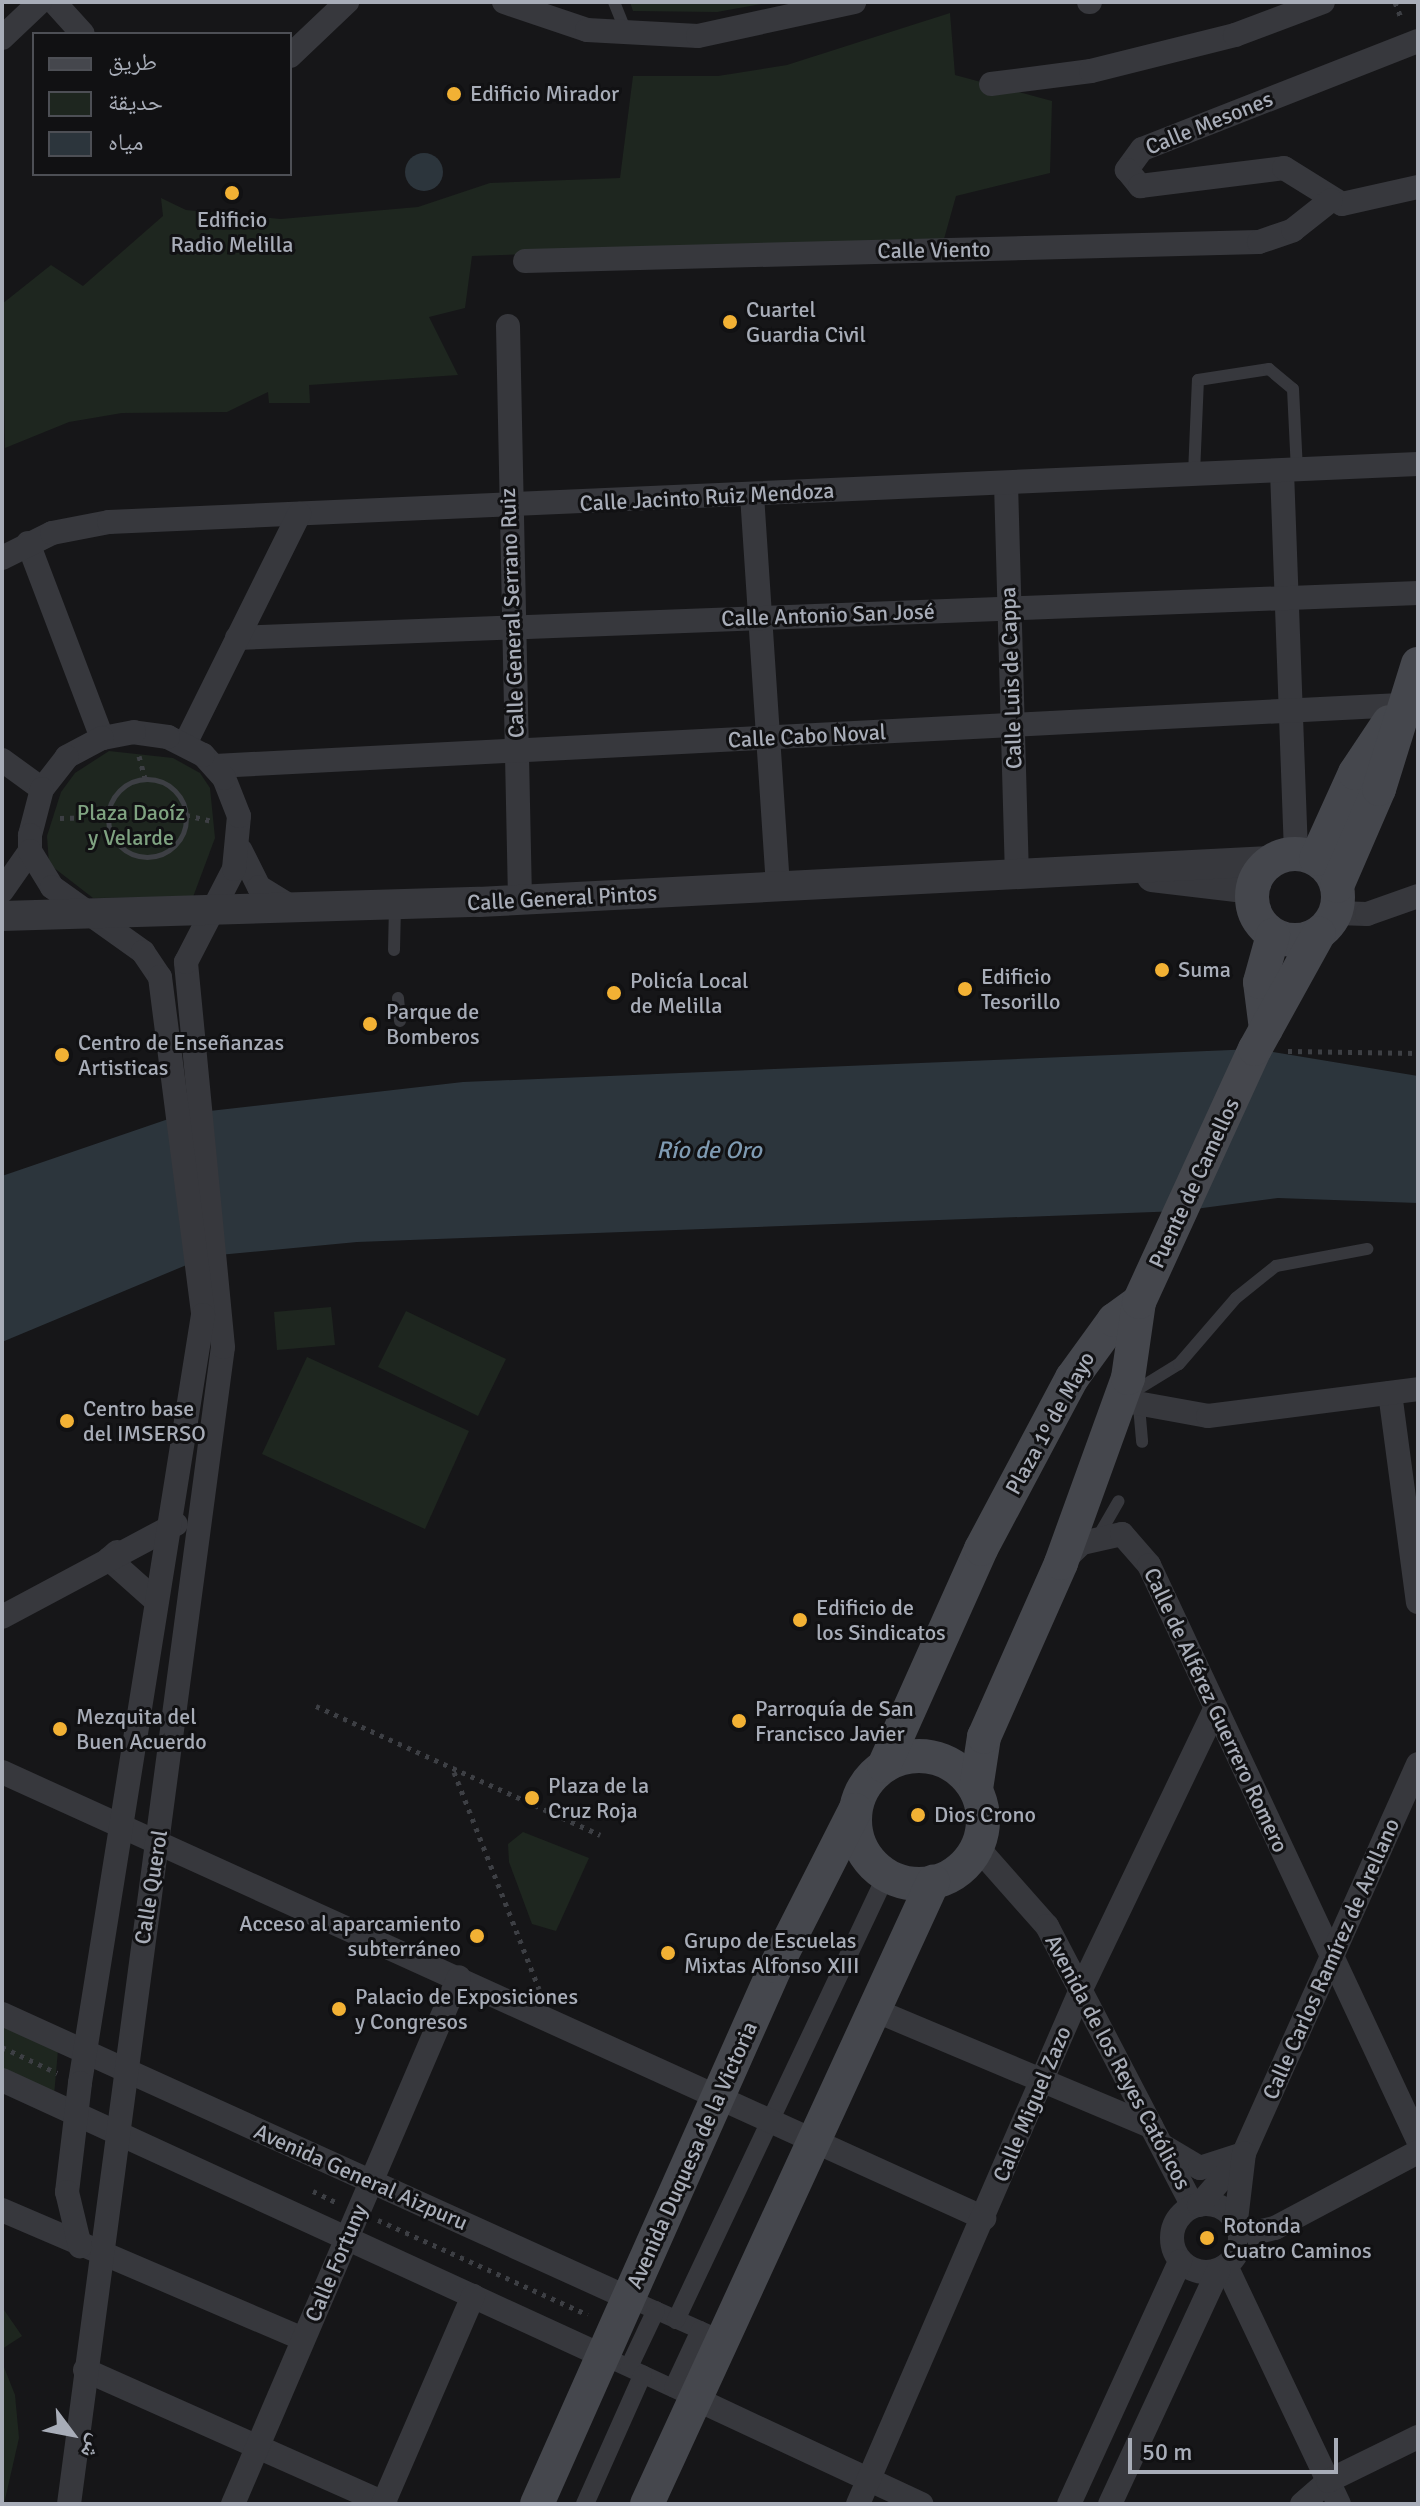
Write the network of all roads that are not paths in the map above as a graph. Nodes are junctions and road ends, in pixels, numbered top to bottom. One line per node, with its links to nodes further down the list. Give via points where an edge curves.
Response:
1 (40, 2): 10 (street)
2 (54, 2): 8 (street)
3 (347, 2): 12 (street)
4 (504, 2): 9 (street, via 556,23)
5 (614, 2): 9 (lane)
6 (854, 2): 9 (street, via 753,29)
7 (1323, 2): 13 (street, via 1134,60)
8 (81, 32)
9 (627, 35)
10 (2, 38)
11 (1418, 41): 15 (street, Calle Mesones, via 1142,149 1127,170 1140,186 1284,168 1303,173)
12 (292, 54)
13 (991, 84)
14 (1418, 187): 15 (street, via 1355,204)
15 (1331, 200): 16 (street, Calle Viento, via 1293,230 1259,242)
16 (525, 261)
17 (508, 326): 23 (street, Calle General Serrano Ruiz)
18 (1418, 464): 19 (street, Calle Jacinto Ruiz Mendoza)
19 (1290, 470): 20 (street, Calle Jacinto Ruiz Mendoza); 20 (lane, via 1293,389 1269,369 1198,380); 28 (street)
20 (1194, 474): 21 (street, Calle Jacinto Ruiz Mendoza)
21 (1006, 483): 22 (street, Calle Jacinto Ruiz Mendoza); 29 (street, Calle Luis de Cappa)
22 (752, 495): 23 (street, Calle Jacinto Ruiz Mendoza); 30 (street)
23 (508, 506): 24 (street, Calle Jacinto Ruiz Mendoza); 31 (street, Calle General Serrano Ruiz)
24 (299, 514): 25 (street, Calle Jacinto Ruiz Mendoza, via 109,522); 32 (street)
25 (28, 543): 26 (street, Calle Jacinto Ruiz Mendoza); 37 (street)
26 (2, 558)
27 (1418, 593): 28 (street, Calle Antonio San José)
28 (1287, 598): 29 (street, Calle Antonio San José); 35 (street)
29 (1009, 608): 30 (street, Calle Antonio San José); 36 (street, Calle Luis de Cappa)
30 (759, 617): 31 (street, Calle Antonio San José); 38 (street)
31 (512, 626): 32 (street, Calle Antonio San José); 40 (street, Calle General Serrano Ruiz)
32 (237, 638): 39 (street)
33 (1418, 664): 34 (main road)
34 (1400, 705): 35 (street, Calle Cabo Noval); 46 (main road); 54 (main road, via 1379,789)
35 (1291, 711): 36 (street, Calle Cabo Noval); 46 (street)
36 (1012, 725): 38 (street, Calle Cabo Noval); 47 (street, Calle Luis de Cappa)
37 (102, 738): 39 (street, via 152,733); 43 (street, via 67,757)
38 (766, 738): 40 (street, Calle Cabo Noval); 48 (street)
39 (185, 744): 42 (street)
40 (516, 751): 42 (street, Calle Cabo Noval); 51 (street, Calle General Serrano Ruiz)
41 (2, 760): 43 (street)
42 (215, 766): 45 (street, via 236,803)
43 (42, 789): 44 (street, via 32,819)
44 (30, 851): 49 (street); 57 (street, via 52,887)
45 (241, 851): 53 (street, via 259,887); 55 (street)
46 (1284, 866): 47 (street, Calle General Pintos); 54 (main road); 58 (main road, via 1257,919)
47 (1017, 874): 48 (street, Calle General Pintos)
48 (778, 887): 51 (street, Calle General Pintos)
49 (2, 891)
50 (1418, 896): 54 (street, via 1367,914)
51 (520, 900): 52 (street, Calle General Pintos)
52 (395, 904): 53 (street, Calle General Pintos); 59 (lane)
53 (297, 910): 55 (street, Calle General Pintos)
54 (1331, 911): 58 (main road, via 1301,940); 62 (main road)
55 (209, 914): 57 (street, Calle General Pintos); 64 (street, via 186,962 202,1100)
56 (2, 916): 57 (street, Calle General Pintos)
57 (95, 918): 64 (street, via 143,952 160,977 177,1102)
58 (1273, 935): 62 (main road, via 1260,982)
59 (394, 950)
60 (398, 998): 61 (lane)
61 (400, 1021)
62 (1257, 1047): 65 (main road, Puente de Camellos)
63 (1367, 1249): 68 (lane, via 1276,1266 1236,1298 1179,1364)
64 (210, 1271): 70 (street, Calle Querol); 72 (street, Calle Querol, via 223,1347)
65 (1139, 1302): 68 (main road, Plaza 1º de Mayo); 83 (main road, Plaza 1º de Mayo, via 1114,1320 1072,1378 981,1549)
66 (1418, 1389): 67 (street)
67 (1390, 1393): 68 (street, via 1208,1416); 73 (street)
68 (1129, 1403): 69 (lane); 77 (main road, Plaza 1º de Mayo)
69 (1142, 1442)
70 (173, 1492): 74 (street, Calle Querol); 76 (street)
71 (1119, 1501): 75 (lane)
72 (203, 1509): 74 (street); 88 (street, Calle Querol)
73 (1413, 1521): 79 (street)
74 (166, 1529): 76 (street); 78 (street, Calle Querol)
75 (1099, 1535): 77 (street); 81 (street, Calle de Alférez Guerrero Romero, via 1122,1534 1149,1565)
76 (109, 1559): 78 (street); 80 (street)
77 (1061, 1563): 85 (main road, Plaza 1º de Mayo, via 984,1737)
78 (153, 1598): 87 (street, Calle Querol)
79 (1418, 1602)
80 (2, 1617)
81 (1215, 1709): 92 (street, Calle de Alférez Guerrero Romero); 94 (street, Calle Miguel Zazo)
82 (1418, 1764): 92 (street, Calle Carlos Ramírez de Arellano)
83 (884, 1766): 85 (main road, via 924,1755 963,1772); 86 (main road)
84 (2, 1772): 87 (street)
85 (976, 1789): 89 (main road, via 983,1827)
86 (855, 1810): 90 (main road, via 861,1847); 101 (main road, Avenida Duquesa de la Victoria)
87 (118, 1824): 88 (street); 97 (street, Calle Querol)
88 (158, 1842): 93 (street); 98 (street, Calle Querol)
89 (977, 1847): 91 (main road, via 951,1875); 94 (street, Avenida de los Reyes Católicos, via 1047,1926)
90 (886, 1875): 91 (main road); 103 (street)
91 (933, 1882): 95 (main road)
92 (1332, 1957): 107 (street, Calle de Alférez Guerrero Romero); 109 (street, Calle Carlos Ramírez de Arellano)
93 (459, 1977): 101 (street); 110 (street, Calle Fortuny)
94 (1082, 1987): 100 (street, Calle Miguel Zazo); 105 (street, Avenida de los Reyes Católicos)
95 (872, 2009): 100 (street); 106 (main road)
96 (2, 2014): 97 (street, Avenida General Aizpuru)
97 (84, 2051): 98 (street, Avenida General Aizpuru); 102 (street, Calle Querol)
98 (123, 2069): 104 (street, Calle Querol); 110 (street, Avenida General Aizpuru)
99 (2, 2080): 102 (street)
100 (1043, 2080): 105 (street); 113 (street, Calle Miguel Zazo)
101 (720, 2095): 103 (street); 120 (main road, Avenida Duquesa de la Victoria)
102 (76, 2114): 104 (street); 116 (street, Calle Querol, via 67,2192)
103 (771, 2118): 106 (street); 121 (street)
104 (115, 2132): 115 (street); 116 (street, Calle Querol)
105 (1156, 2135): 109 (street, via 1200,2168); 111 (street, Avenida de los Reyes Católicos)
106 (813, 2137): 113 (street); 122 (main road)
107 (1418, 2140)
108 (1418, 2152): 114 (street, via 1275,2228)
109 (1244, 2153): 111 (street, Calle Carlos Ramírez de Arellano); 114 (street, Calle Carlos Ramírez de Arellano)
110 (371, 2181): 115 (street, Calle Fortuny); 120 (street, Avenida General Aizpuru)
111 (1196, 2205): 114 (street, via 1220,2206); 117 (street, via 1171,2235)
112 (2, 2210): 116 (street)
113 (984, 2218): 129 (street, Calle Miguel Zazo)
114 (1238, 2228): 118 (street)
115 (347, 2238): 119 (street); 123 (street, Calle Fortuny)
116 (90, 2250): 123 (street); 125 (street, Calle Querol)
117 (1180, 2261): 118 (street, via 1201,2272); 139 (street)
118 (1222, 2268): 130 (street); 140 (street)
119 (473, 2296): 124 (street); 133 (street)
120 (642, 2304): 121 (street, Avenida General Aizpuru); 124 (main road, Avenida Duquesa de la Victoria)
121 (676, 2320): 122 (street, Avenida General Aizpuru)
122 (710, 2335): 126 (main road)
123 (303, 2339): 128 (street, Calle Fortuny)
124 (625, 2366): 126 (street); 134 (main road, Avenida Duquesa de la Victoria); 135 (street)
125 (85, 2370): 128 (street); 131 (street, Calle Querol)
126 (683, 2393): 129 (street); 136 (main road)
127 (1418, 2437): 130 (street)
128 (257, 2447): 132 (street, Calle Fortuny); 133 (street)
129 (869, 2479): 137 (street, Calle Miguel Zazo); 138 (street)
130 (1328, 2481): 141 (street); 142 (street)
131 (69, 2504)
132 (233, 2504)
133 (384, 2504)
134 (537, 2504)
135 (585, 2504)
136 (647, 2504)
137 (858, 2504)
138 (921, 2504)
139 (1069, 2504)
140 (1110, 2504)
141 (1302, 2504)
142 (1339, 2504)

